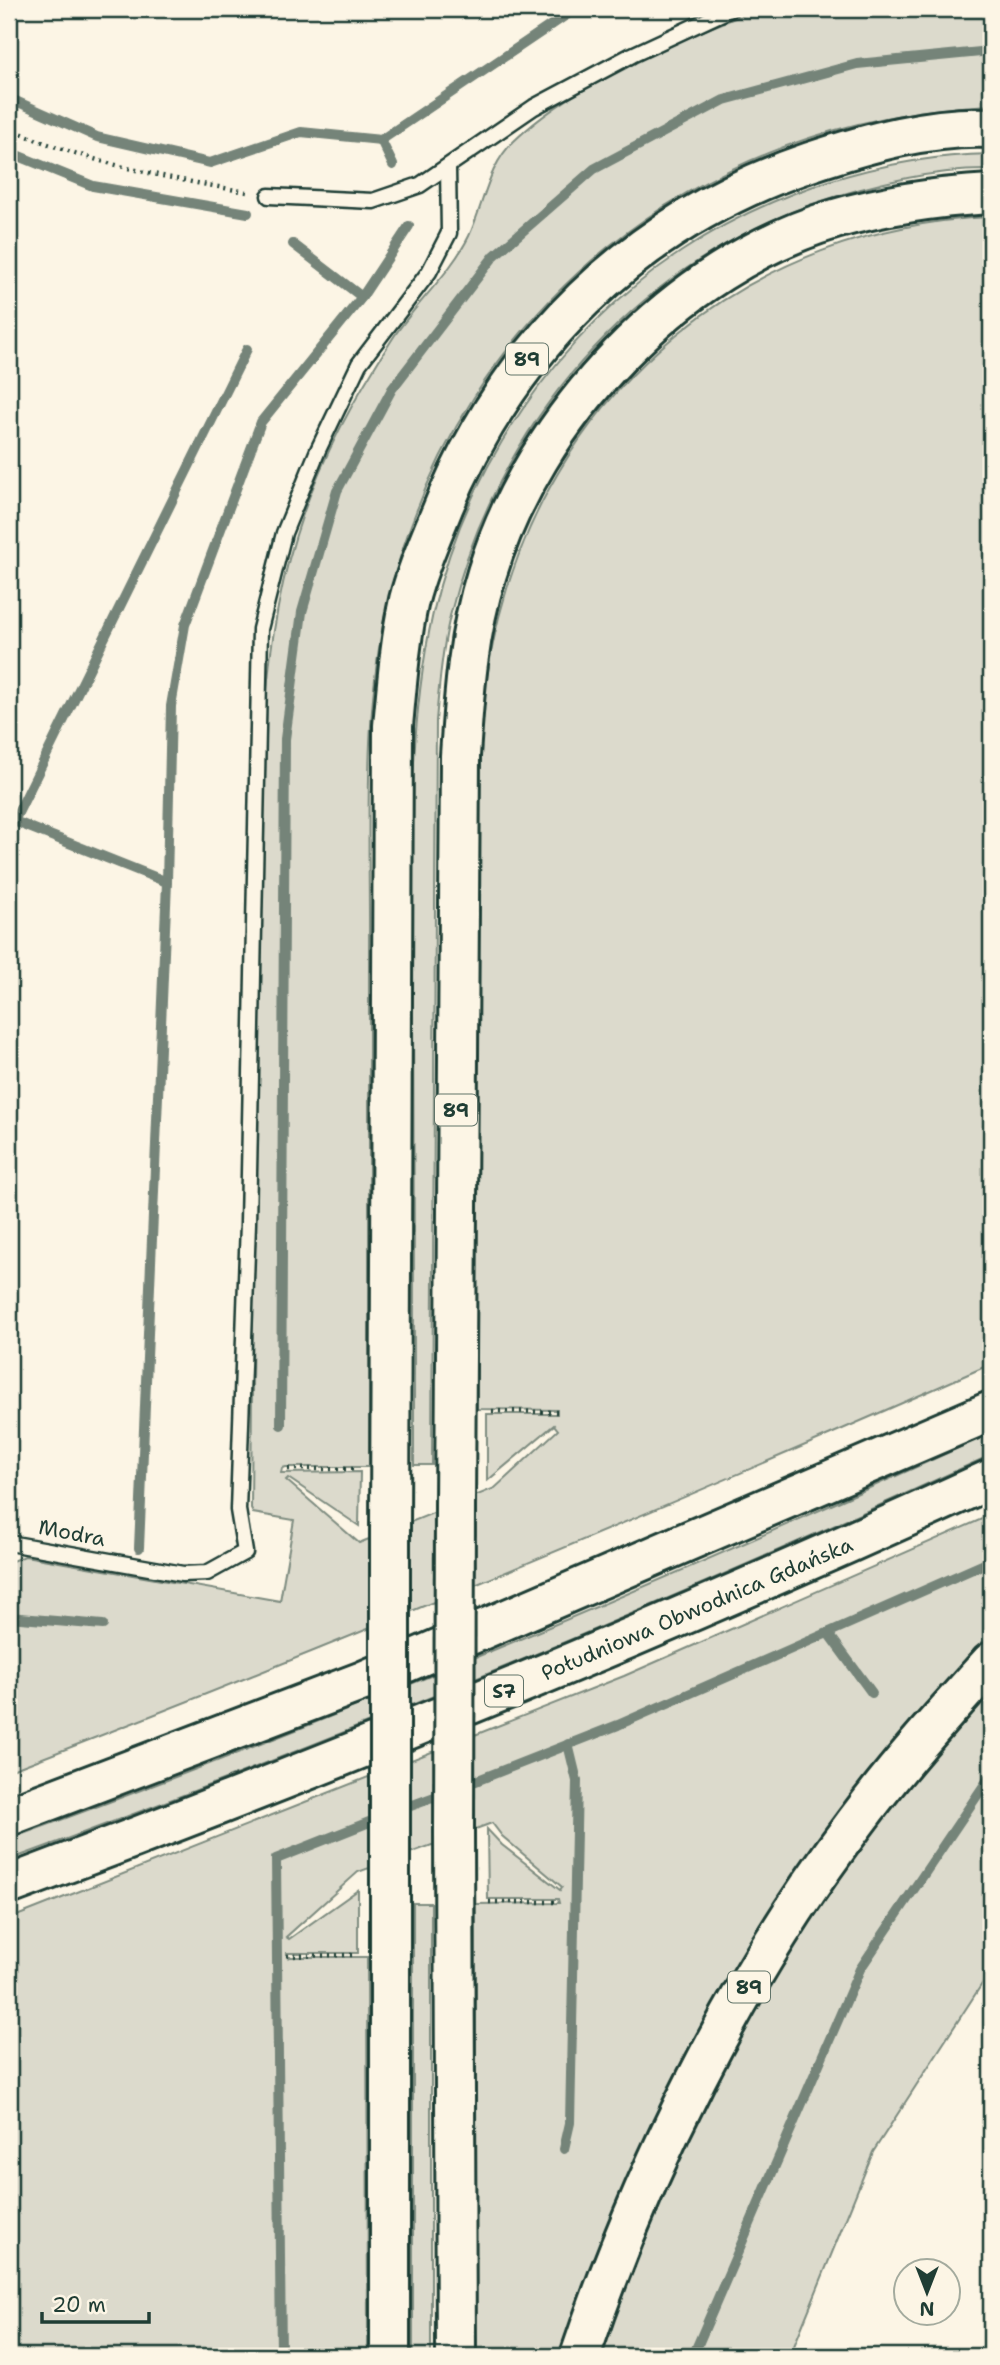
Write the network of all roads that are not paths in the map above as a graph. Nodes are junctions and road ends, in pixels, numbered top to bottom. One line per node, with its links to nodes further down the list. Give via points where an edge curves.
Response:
1 (731, 9): 3 (lane, via 534,107)
2 (991, 128): 12 (highway, 89, bridge, via 916,134 851,148 777,173 672,228 612,273 562,317 483,423 453,480 410,599 393,726)
3 (448, 167): 5 (lane, via 420,185 373,201); 8 (lane, Modra, via 449,233 429,272 359,364 323,438 284,533 260,629 238,1510 245,1552 207,1573 183,1574)
4 (991, 194): 13 (highway, 89, bridge, via 923,198 833,220 764,248 695,290 623,349 572,406 514,503 487,573 465,669 460,756)
5 (269, 196)
6 (991, 1411): 10 (highway, via 363,1681)
7 (991, 1479): 11 (highway, Południowa Obwodnica Gdańska / S7, via 483,1700)
8 (9, 1543)
9 (991, 1662): 14 (highway, 89, via 877,1795 780,1933 690,2092 636,2207)
10 (9, 1816)
11 (9, 1885)
12 (390, 2356)
13 (456, 2356)
14 (580, 2356)

